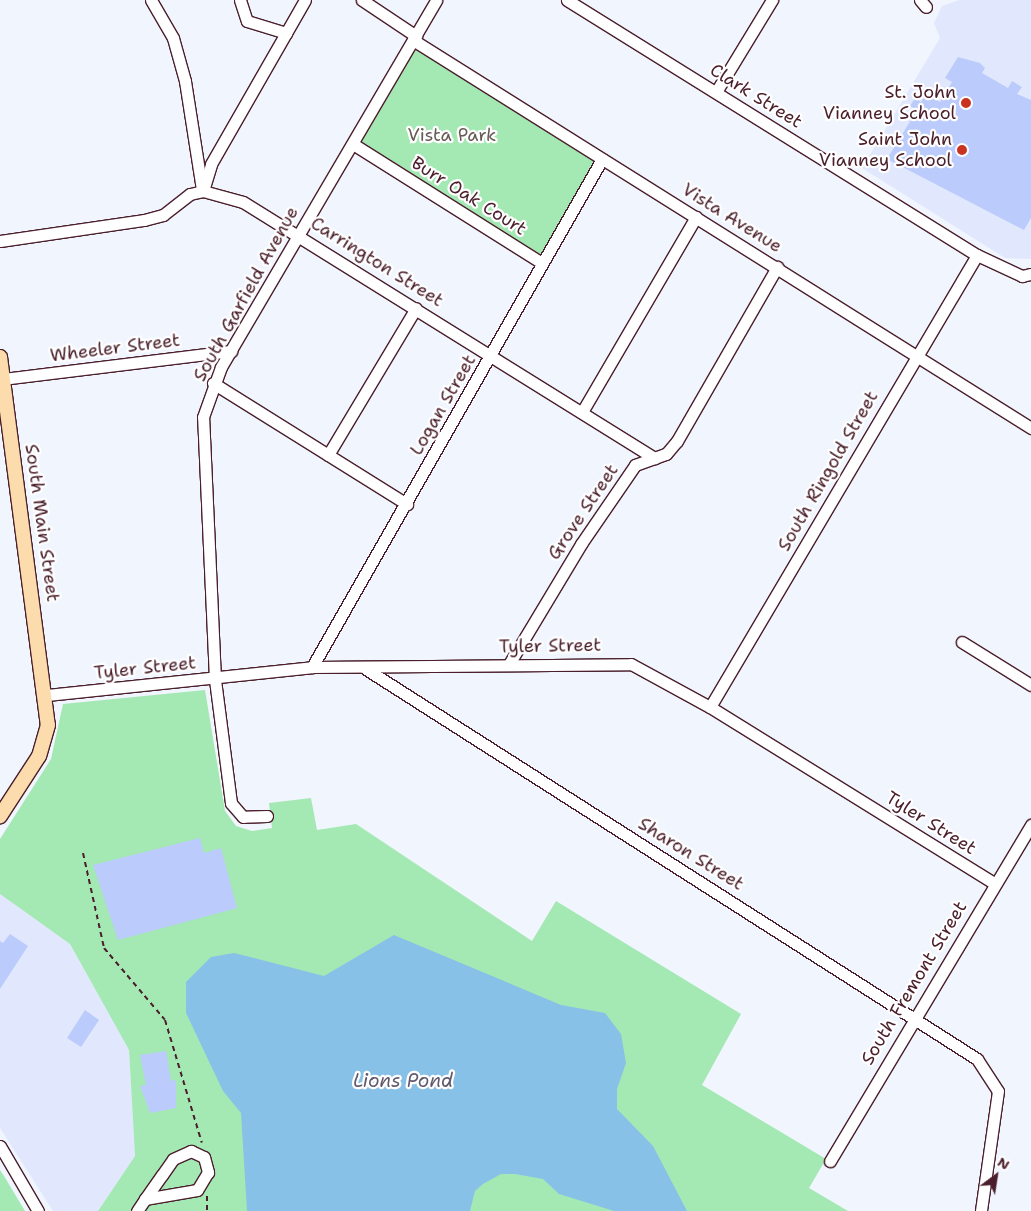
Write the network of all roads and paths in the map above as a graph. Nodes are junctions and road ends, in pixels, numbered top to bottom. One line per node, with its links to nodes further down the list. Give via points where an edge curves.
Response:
1 (151, 0): 13 (street, via 173,38 185,82)
2 (240, 0): 8 (street, via 246,21)
3 (305, 0): 8 (street)
4 (362, 0): 9 (street, Vista Avenue)
5 (436, 0): 9 (street, South Garfield Avenue)
6 (568, 0): 10 (street, Clark Street)
7 (772, 0): 10 (street)
8 (286, 34): 13 (street, via 211,164)
9 (414, 38): 11 (street, South Garfield Avenue); 12 (street, Vista Avenue)
10 (716, 92): 17 (street, Clark Street)
11 (353, 144): 15 (street, South Garfield Avenue); 18 (street, Burr Oak Court)
12 (602, 159): 14 (street, Vista Avenue); 18 (street, Logan Street)
13 (203, 192): 15 (street, Carrington Street, via 243,202); 16 (street, via 190,194 163,215 144,220)
14 (696, 217): 19 (street, Vista Avenue); 28 (street)
15 (300, 234): 21 (street, Carrington Street); 22 (street, South Garfield Avenue)
16 (0, 241)
17 (977, 254): 20 (street, Clark Street, via 1022,276); 24 (street, South Ringold Street)
18 (542, 262): 23 (street, Logan Street)
19 (777, 268): 24 (street, Vista Avenue); 31 (street, Grove Street, via 677,441 666,454)
20 (1031, 274)
21 (416, 308): 23 (street, Carrington Street); 30 (street)
22 (231, 351): 26 (street, Wheeler Street); 27 (street, South Garfield Avenue)
23 (492, 355): 28 (street, Carrington Street); 32 (street, Logan Street)
24 (916, 356): 29 (street, Vista Avenue); 40 (street, South Ringold Street)
25 (0, 357): 26 (main road, South Main Street)
26 (3, 379): 39 (main road, South Main Street)
27 (213, 383): 30 (street); 37 (street, South Garfield Avenue, via 203,418 203,443)
28 (582, 412): 31 (street, Carrington Street)
29 (1031, 428)
30 (328, 455): 32 (street)
31 (655, 458): 34 (street, Grove Street, via 635,465 581,544)
32 (407, 504): 35 (street, Logan Street)
33 (962, 642): 38 (street)
34 (509, 664): 36 (street, Tyler Street); 40 (street, Tyler Street, via 631,664)
35 (312, 667): 36 (street, Tyler Street); 37 (street, Tyler Street)
36 (366, 669): 46 (street, Sharon Street)
37 (215, 678): 39 (street, Tyler Street); 42 (street, South Garfield Avenue, via 231,803 243,817)
38 (1031, 685)
39 (47, 695): 41 (main road, South Main Street, via 45,743)
40 (710, 707): 45 (street, Tyler Street)
41 (0, 816)
42 (267, 816)
43 (1031, 824): 45 (street, South Fremont Street)
44 (83, 853): 48 (path, via 104,948 165,1020 186,1080)
45 (994, 883): 46 (street, South Fremont Street)
46 (913, 1016): 49 (street, South Fremont Street); 53 (street, Sharon Street, via 977,1059 998,1090 996,1123)
47 (0, 1146): 51 (street)
48 (204, 1157): 50 (street, via 191,1151 173,1159); 50 (street, via 208,1172 197,1190)
49 (830, 1161)
50 (145, 1199): 52 (street)
51 (38, 1211)
52 (137, 1211)
53 (981, 1211)

